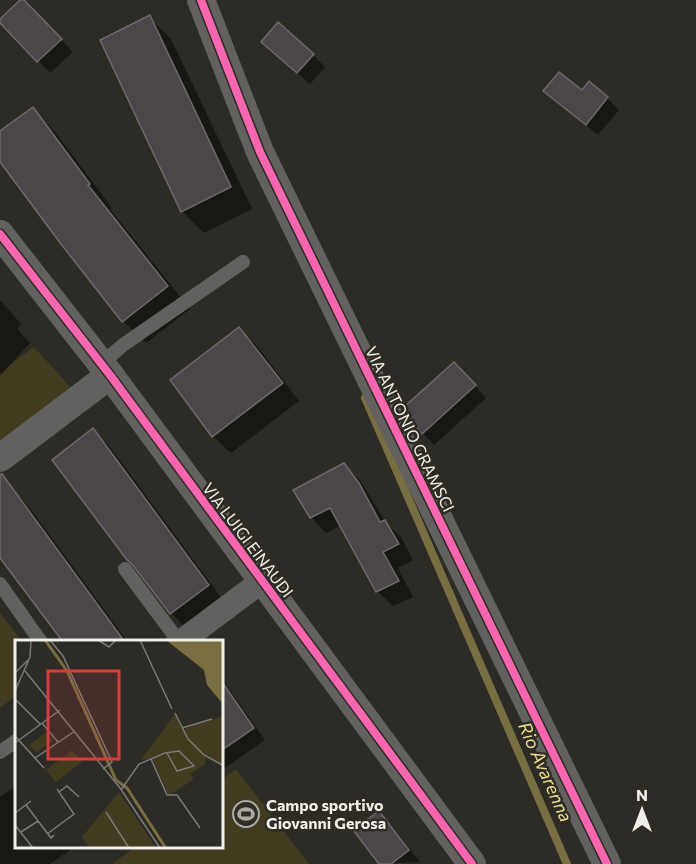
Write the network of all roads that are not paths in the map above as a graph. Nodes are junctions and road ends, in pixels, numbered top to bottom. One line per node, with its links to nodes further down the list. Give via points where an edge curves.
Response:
1 (201, 0): 15 (street, VIA ANTONIO GRAMSCI, via 260,152)
2 (0, 234): 4 (street, VIA LUIGI EINAUDI)
3 (243, 262): 4 (lane, via 123,345)
4 (106, 370): 5 (street); 7 (street, VIA LUIGI EINAUDI)
5 (0, 458)
6 (125, 569): 10 (lane)
7 (262, 581): 11 (lane); 14 (street, VIA LUIGI EINAUDI)
8 (0, 584): 9 (lane)
9 (40, 640)
10 (178, 640)
11 (180, 640)
12 (15, 742): 13 (lane)
13 (0, 752)
14 (472, 864)
15 (607, 864)

